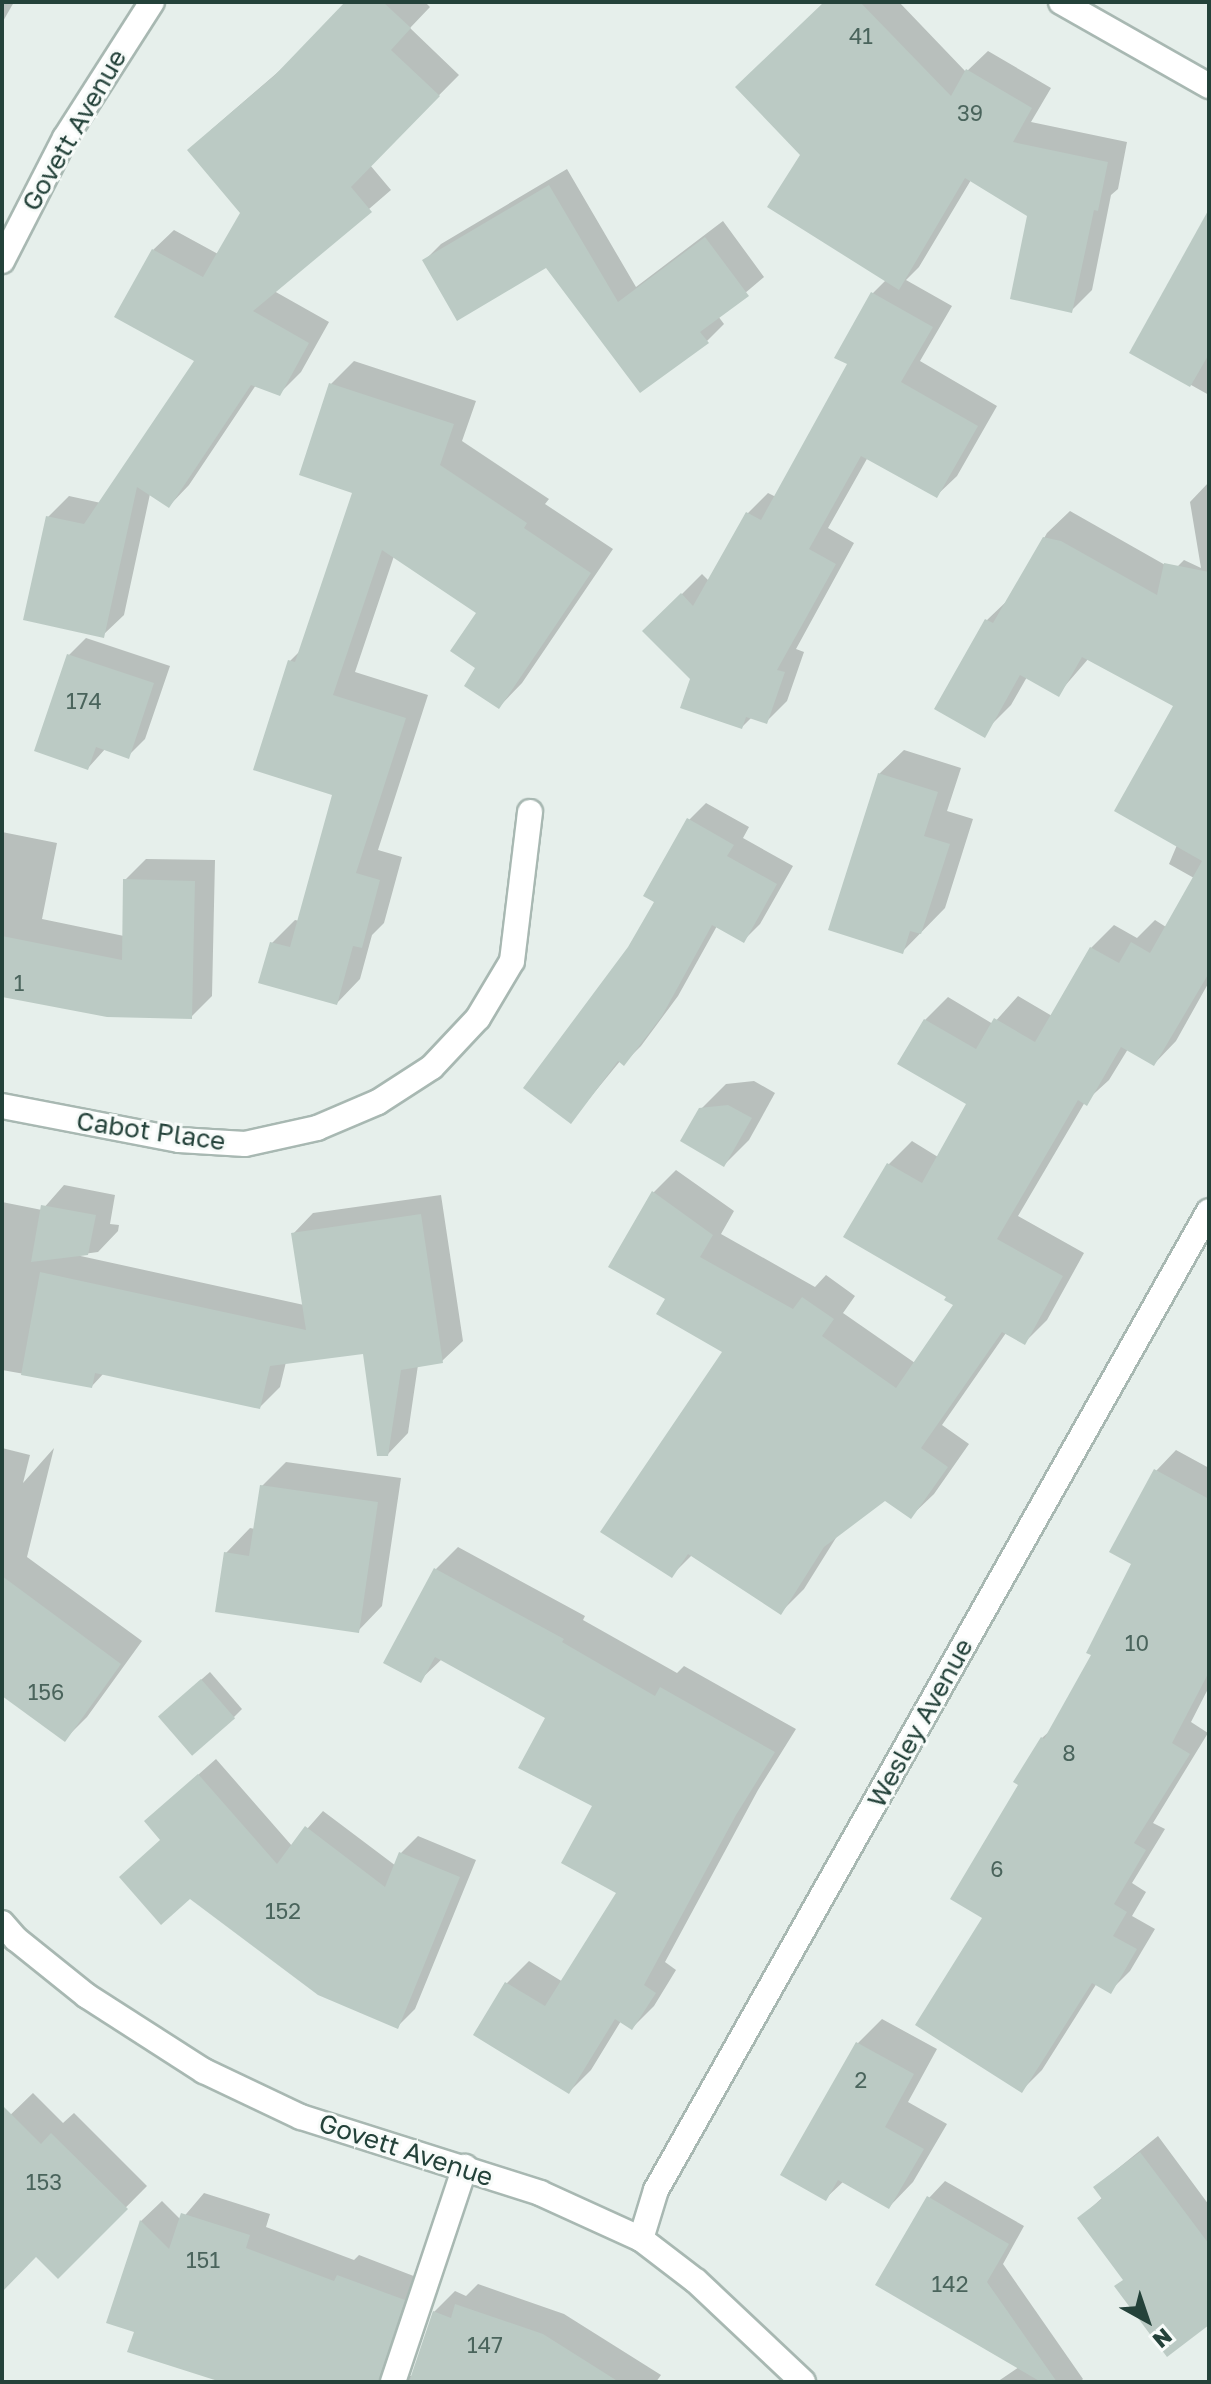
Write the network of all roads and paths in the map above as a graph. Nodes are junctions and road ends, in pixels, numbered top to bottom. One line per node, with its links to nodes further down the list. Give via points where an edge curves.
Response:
1 (152, 2): 4 (street, Govett Avenue, via 65,138)
2 (1061, 2): 3 (street)
3 (1209, 86)
4 (2, 261)
5 (530, 812): 6 (street, Cabot Place, via 512,961 478,1018 451,1048 378,1102 317,1128 245,1144 179,1140)
6 (2, 1106)
7 (1209, 1211): 10 (street, Wesley Avenue, via 656,2190)
8 (7, 1938): 9 (street, Govett Avenue, via 204,2071 301,2117)
9 (465, 2167): 10 (street, Govett Avenue, via 540,2193); 11 (street)
10 (641, 2239): 12 (street, Govett Avenue, via 696,2281)
11 (393, 2382)
12 (803, 2382)

